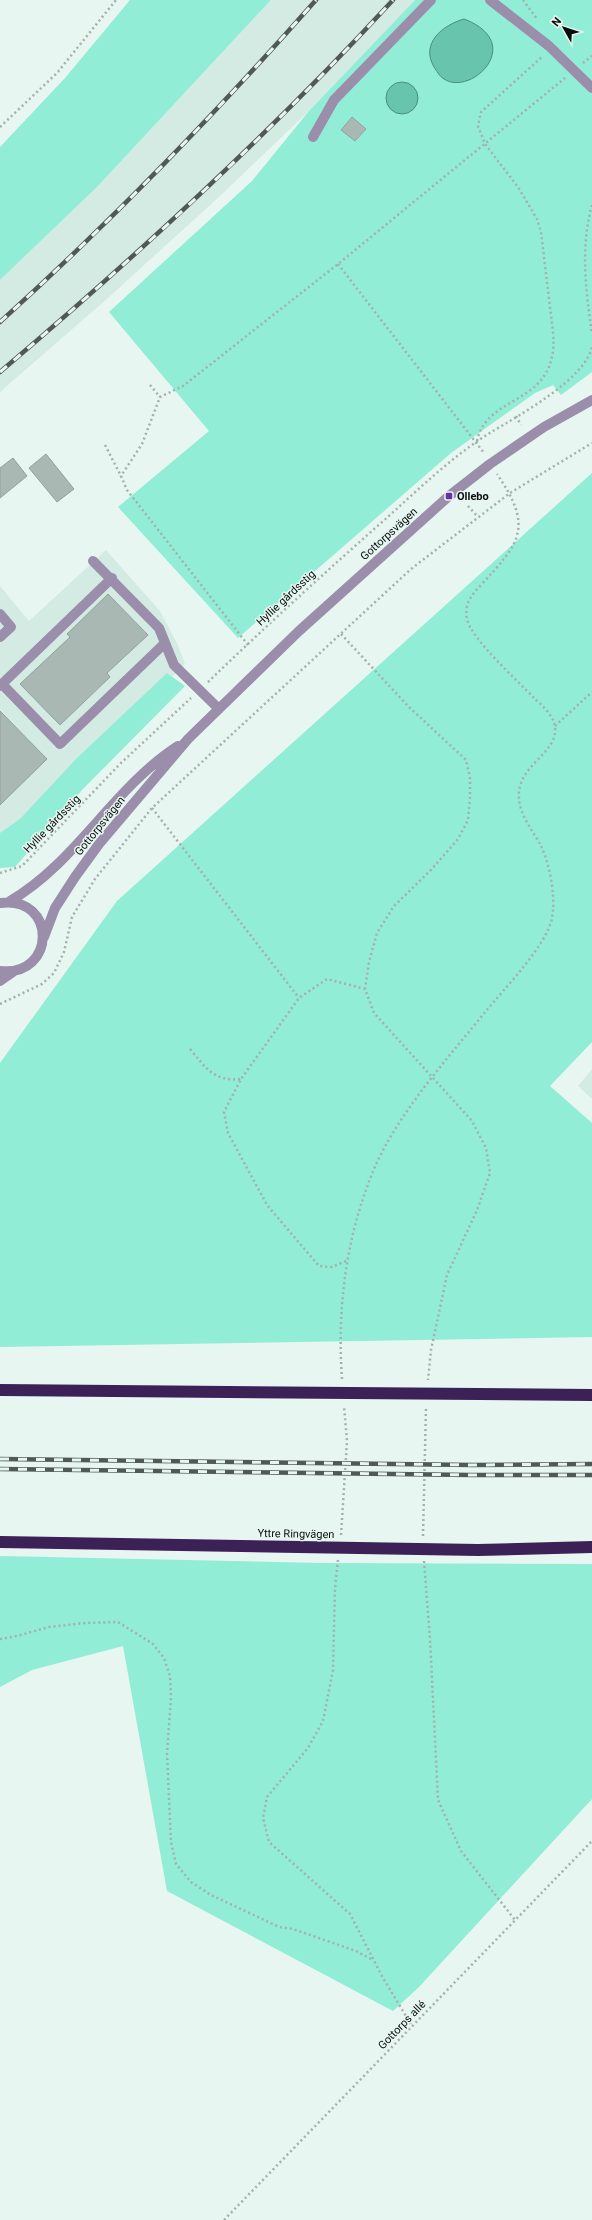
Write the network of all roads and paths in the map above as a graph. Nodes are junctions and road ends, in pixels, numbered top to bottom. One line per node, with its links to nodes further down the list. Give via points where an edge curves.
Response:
1 (116, 0): 9 (path, via 57,73)
2 (431, 0): 10 (street, via 334,100)
3 (490, 0): 6 (street)
4 (522, 0): 5 (path)
5 (541, 24)
6 (548, 46): 7 (street); 11 (path, via 544,55 481,112 478,126)
7 (575, 70): 8 (street); 11 (path)
8 (592, 88)
9 (0, 127)
10 (313, 137)
11 (485, 144): 13 (path); 21 (path, via 518,187 537,219 541,232 554,348 552,362 545,376 529,391 489,418 481,429)
12 (592, 205): 14 (path, via 584,238)
13 (338, 264): 17 (path, via 183,386); 21 (path)
14 (592, 334)
15 (592, 347): 19 (path, Hyllie gårdsstig, via 590,355 580,369 552,393)
16 (150, 385): 17 (path)
17 (160, 398): 24 (path, via 142,444)
18 (592, 400): 38 (street, Gottorpsvägen, via 544,427 449,496 299,631)
19 (516, 416): 20 (path); 21 (path, Hyllie gårdsstig)
20 (521, 425)
21 (477, 441): 34 (path, Hyllie gårdsstig, via 328,569)
22 (592, 443): 25 (path)
23 (105, 445): 24 (path)
24 (121, 476): 34 (path, via 127,490)
25 (510, 493): 27 (path); 39 (path, via 519,531 512,550 468,599 467,619 475,636 545,709)
26 (468, 506): 27 (path)
27 (478, 517): 31 (path, via 411,569)
28 (93, 561): 29 (street)
29 (112, 578): 33 (street, via 159,628); 35 (street)
30 (0, 614): 32 (street, via 10,627)
31 (341, 634): 41 (path); 48 (path, via 408,706 466,760 470,778 468,820 458,839 394,906 377,933)
32 (0, 637)
33 (165, 643): 35 (street, via 60,744); 36 (street, via 174,665)
34 (248, 645): 36 (path, Hyllie gårdsstig)
35 (1, 685)
36 (200, 690): 38 (street); 42 (path, Hyllie gårdsstig, via 121,763 28,861 22,866)
37 (592, 692): 39 (path)
38 (219, 709): 40 (street, Gottorpsvägen)
39 (555, 726): 52 (path, via 553,743 524,774 518,798 525,818 542,849 553,892 552,920 539,946)
40 (188, 739): 43 (street, Gottorpsvägen, via 159,758 126,790 52,871 29,890); 44 (street, Gottorpsvägen, via 99,844 75,877 55,908)
41 (152, 808): 49 (path); 50 (path, via 95,879 72,917 64,952 54,973 36,988)
42 (0, 873)
43 (5, 902): 44 (street, Gottorpsvägen, via 24,905 34,912 42,925)
44 (44, 937): 46 (street, Gottorpsvägen, via 42,949 35,959 24,968)
45 (0, 971): 46 (street)
46 (13, 972): 47 (street, Gottorpsvägen)
47 (0, 981)
48 (365, 989): 49 (path, via 327,979); 52 (path, via 374,1013)
49 (299, 998): 53 (path)
50 (0, 1004)
51 (190, 1049): 53 (path, via 209,1072 227,1080)
52 (432, 1078): 54 (path, via 397,1128 375,1168); 56 (path, via 472,1122 486,1148 490,1172 477,1210 447,1275 431,1350)
53 (241, 1079): 54 (path, via 224,1112 228,1133 268,1205 319,1266 332,1267)
54 (346, 1261): 55 (path, via 340,1318)
55 (342, 1383)
56 (428, 1386)
57 (0, 1390): 58 (highway)
58 (592, 1395)
59 (427, 1400): 63 (path)
60 (344, 1405): 61 (path, via 347,1441)
61 (341, 1536)
62 (0, 1542): 64 (highway, Yttre Ringvägen, via 478,1550)
63 (423, 1543)
64 (592, 1548)
65 (424, 1558): 69 (path, via 438,1800 461,1851)
66 (338, 1559): 70 (path, via 333,1670 323,1721 308,1748 267,1797 263,1818 269,1842 350,1914)
67 (0, 1639): 70 (path, via 56,1626 118,1622 153,1644 164,1658 170,1676 167,1753 171,1842 176,1864 191,1882 211,1895 279,1927 293,1929)
68 (592, 1841): 69 (path, Gottorps allé)
69 (515, 1920): 71 (path, Gottorps allé)
70 (374, 1960): 71 (path)
71 (412, 2026): 72 (path, Gottorps allé)
72 (224, 2220)

